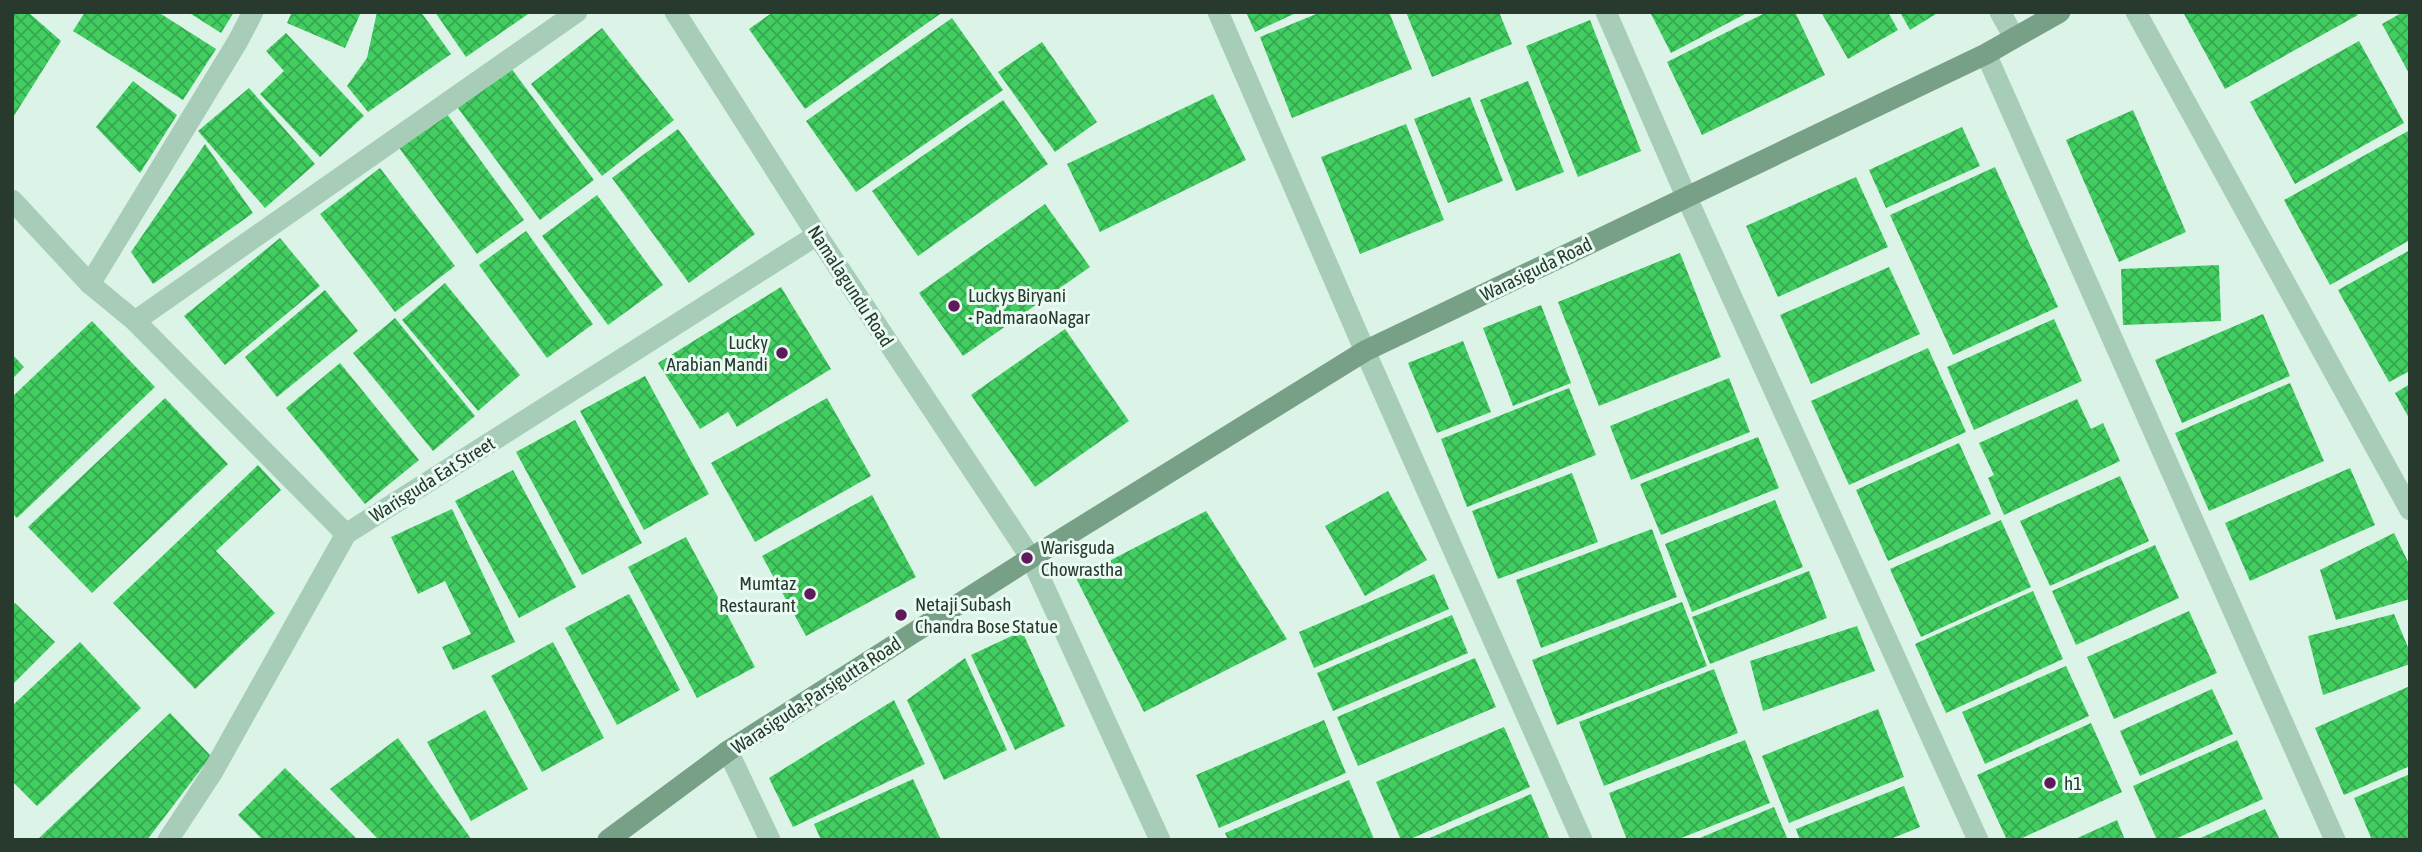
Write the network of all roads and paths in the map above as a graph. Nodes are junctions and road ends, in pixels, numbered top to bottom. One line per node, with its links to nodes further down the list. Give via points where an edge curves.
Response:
1 (253, 12): 14 (street)
2 (576, 12): 15 (street)
3 (675, 12): 13 (street, Namalagundu Road)
4 (1218, 12): 16 (street)
5 (1606, 12): 11 (street)
6 (2000, 12): 9 (street)
7 (2060, 12): 9 (street, Warasiguda Road)
8 (2136, 12): 17 (street)
9 (2014, 37): 10 (street, Warasiguda Road)
10 (1986, 54): 11 (street, Warasiguda Road); 27 (street)
11 (1686, 196): 16 (street, Warasiguda Road); 26 (street)
12 (12, 201): 14 (street)
13 (817, 235): 18 (street, Warisguda Eat Street); 19 (street, Namalagundu Road)
14 (90, 284): 15 (street)
15 (135, 321): 18 (street)
16 (1365, 351): 19 (street, Warasiguda Road); 25 (street)
17 (2410, 510)
18 (346, 534): 21 (street, Warisguda Eat Street, via 212,773)
19 (1031, 558): 20 (street, Warasiguda-Parsigutta Road); 24 (street, Namalagundu Road)
20 (728, 751): 22 (street, Warasiguda-Parsigutta Road); 23 (street)
21 (168, 840)
22 (608, 840)
23 (769, 840)
24 (1160, 840)
25 (1582, 840)
26 (1978, 840)
27 (2335, 840)

